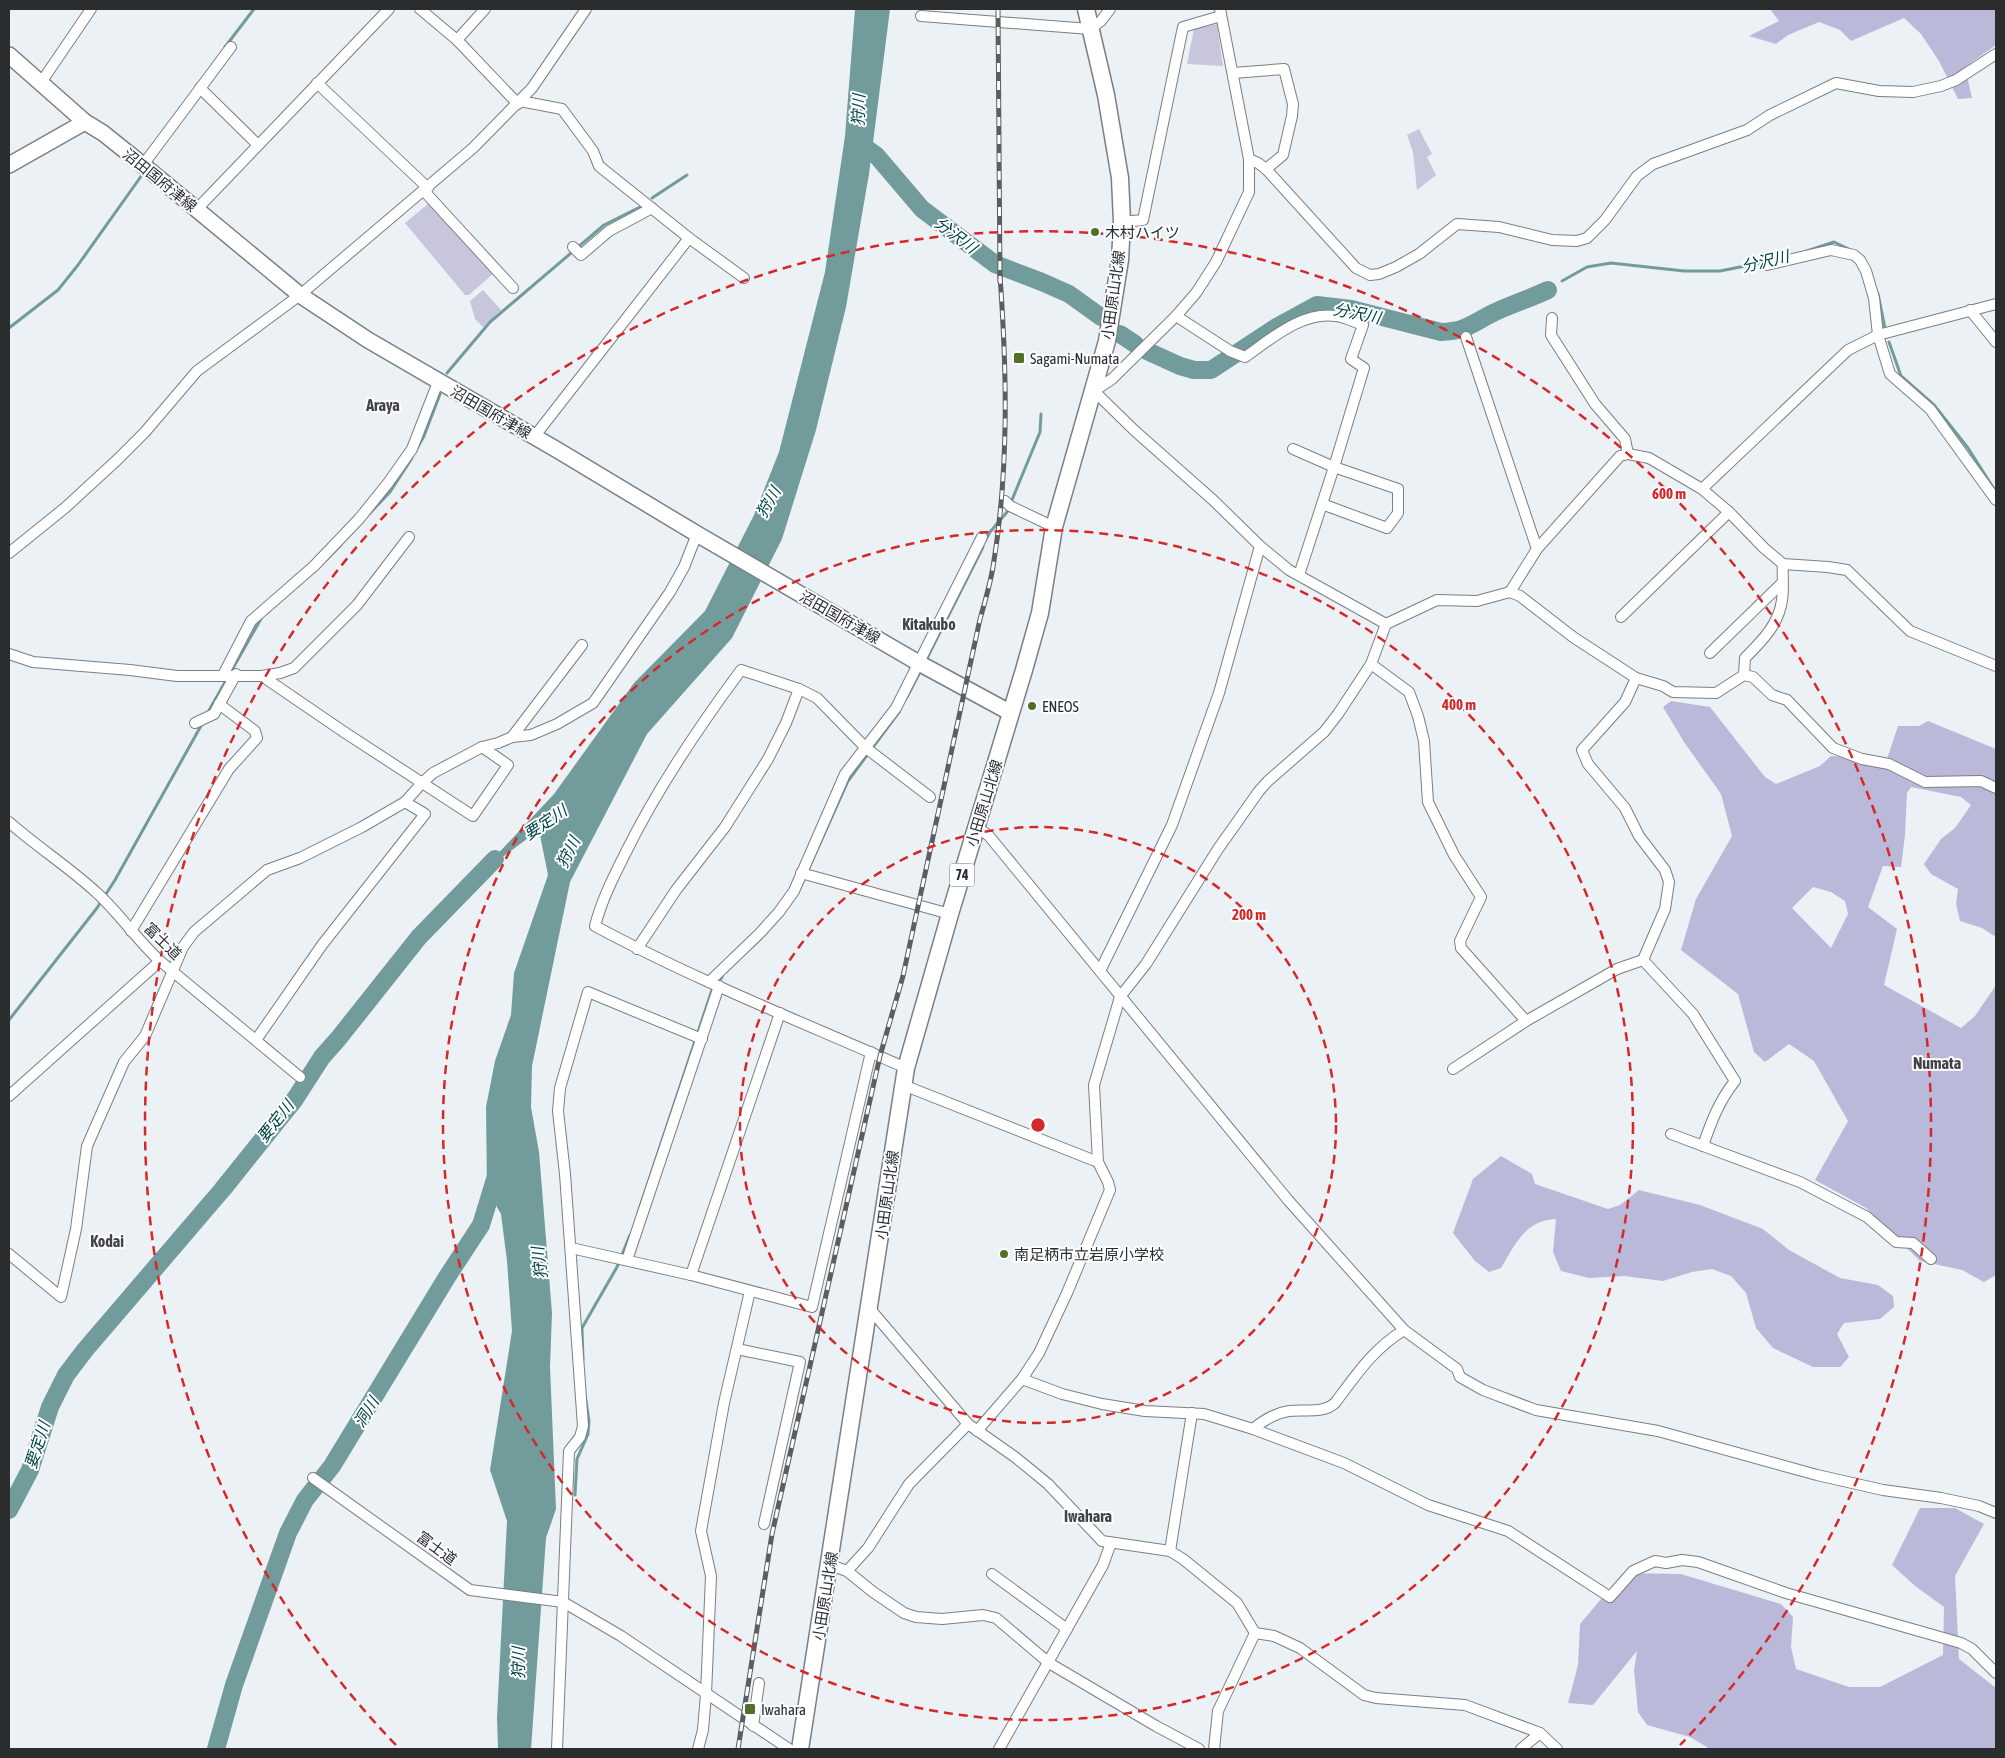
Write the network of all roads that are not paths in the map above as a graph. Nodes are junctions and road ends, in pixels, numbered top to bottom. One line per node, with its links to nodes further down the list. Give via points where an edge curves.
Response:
1 (91, 9): 19 (street)
2 (389, 9): 18 (street)
3 (420, 9): 13 (street)
4 (486, 9): 13 (street)
5 (586, 9): 21 (street)
6 (987, 9): 11 (street)
7 (1086, 9): 12 (main road, 小田原山北線 / 74)
8 (1110, 9): 12 (street, via 1101,22)
9 (1220, 12): 17 (street); 31 (street, via 1183,26 1143,220)
10 (921, 16): 11 (street)
11 (987, 20): 12 (street)
12 (1090, 29): 31 (main road, 小田原山北線 / 74, via 1106,95 1120,178)
13 (457, 40): 21 (street)
14 (231, 46): 20 (street)
15 (1996, 54): 27 (street, via 1956,80 1913,92 1879,91 1836,83 1746,130 1654,164 1637,176 1605,220 1587,238 1552,240 1499,227 1457,224 1419,254 1379,274 1370,275 1356,268)
16 (9, 55): 19 (main road, 沼田国府津線)
17 (1233, 73): 24 (street); 27 (street, via 1284,69 1293,104 1292,116 1283,155)
18 (318, 83): 23 (street); 28 (street)
19 (40, 84): 22 (main road, 沼田国府津線)
20 (200, 88): 23 (street); 26 (street)
21 (519, 102): 28 (street); 29 (street, via 562,109 593,151 599,166)
22 (85, 122): 25 (main road); 26 (main road, 沼田国府津線)
23 (258, 145): 30 (street)
24 (1248, 159): 27 (street); 40 (street, via 1249,192 1236,222 1216,262)
25 (9, 165)
26 (143, 165): 30 (main road, 沼田国府津線)
27 (1266, 169)
28 (426, 189): 36 (street); 37 (street)
29 (652, 208): 32 (street); 33 (street, via 609,231 581,255)
30 (196, 210): 37 (main road, 沼田国府津線)
31 (1122, 222): 46 (main road, 小田原山北線 / 74, via 1120,260 1108,333)
32 (689, 238): 35 (street); 47 (street)
33 (576, 250)
34 (1768, 265): 42 (street, via 1832,250 1854,255 1866,271 1874,298)
35 (744, 278)
36 (512, 288)
37 (300, 294): 45 (main road, 沼田国府津線); 62 (street, via 197,371 124,453)
38 (1996, 304): 39 (street)
39 (1970, 310): 42 (street); 44 (street)
40 (1176, 316): 46 (street, via 1112,379); 50 (street, via 1230,351 1245,357 1283,331 1311,317 1338,316 1363,325 1351,359 1364,368)
41 (1552, 318): 49 (street, via 1551,335 1596,404 1625,439)
42 (1878, 335): 51 (street, via 1848,350); 53 (street, via 1890,374 1930,410)
43 (1466, 337): 61 (street)
44 (1996, 342)
45 (438, 382): 47 (main road, 沼田国府津線); 77 (street, via 412,449 388,483 314,566 251,621)
46 (1094, 391): 56 (main road, 小田原山北線 / 74); 60 (street)
47 (534, 437): 57 (main road, 沼田国府津線)
48 (1294, 449): 50 (street)
49 (1628, 454): 51 (street, via 1649,458); 61 (street, via 1620,456)
50 (1334, 467): 54 (street); 54 (street, via 1398,489 1398,513 1387,528)
51 (1702, 489): 55 (street)
52 (1005, 500): 56 (street, via 1010,506)
53 (1996, 500)
54 (1322, 504): 64 (street)
55 (1729, 512): 63 (street); 67 (street)
56 (1054, 528): 82 (main road, 小田原山北線 / 74, via 1040,613)
57 (696, 534): 72 (main road, 沼田国府津線); 84 (street, via 684,567 670,592 593,703 531,735)
58 (410, 537): 78 (street, via 357,605 294,668)
59 (982, 537): 72 (street)
60 (1260, 546): 64 (street); 100 (street, via 1219,693 1172,825)
61 (1537, 549): 66 (street)
62 (9, 554)
63 (1783, 564): 65 (street); 74 (street, via 1847,570 1910,631)
64 (1299, 575): 68 (street)
65 (1782, 583): 70 (street); 76 (street, via 1779,615 1764,640 1746,658)
66 (1510, 592): 68 (street, via 1477,601 1437,600); 79 (street)
67 (1621, 617)
68 (1386, 624): 73 (street)
69 (582, 645): 84 (street)
70 (1710, 653)
71 (9, 654): 77 (street, via 53,665 177,676)
72 (917, 662): 82 (main road, 沼田国府津線); 86 (street, via 896,708)
73 (1371, 664): 102 (street, via 1324,732 1259,791 1218,849 1146,964); 104 (street, via 1409,692 1424,741 1428,802 1454,855 1481,897 1460,941 1461,948)
74 (1996, 666)
75 (236, 674): 77 (street); 78 (street); 81 (street)
76 (1744, 674): 79 (street, via 1716,693 1673,692); 88 (street, via 1753,677 1772,695 1787,700 1833,748 1862,759 1889,764 1925,782 1981,781)
77 (223, 675)
78 (262, 676): 87 (street)
79 (1636, 678): 97 (street, via 1625,702 1582,750 1588,764 1625,808 1639,836 1665,870 1669,882 1665,909)
80 (799, 689): 86 (street, via 817,698); 96 (street, via 768,759 725,827 676,890); 96 (street, via 741,670 673,767 602,899 595,926)
81 (219, 704): 83 (street, via 214,714); 95 (street, via 255,731 257,738 228,769)
82 (1011, 713): 92 (main road, 小田原山北線 / 74)
83 (195, 723)
84 (512, 737): 85 (street)
85 (482, 747): 87 (street, via 433,773); 87 (street, via 508,766 473,816)
86 (866, 748): 89 (street); 93 (street, via 845,774)
87 (422, 783): 90 (street)
88 (1996, 788)
89 (930, 797)
90 (406, 802): 99 (street, via 300,858 267,870 194,932 182,947); 106 (street, via 425,814 308,964)
91 (9, 822): 95 (street, 富士道, via 99,895)
92 (976, 826): 94 (main road, 小田原山北線 / 74); 100 (street, via 989,836)
93 (801, 873): 94 (street); 101 (street, via 794,891 779,912)
94 (950, 914): 108 (main road, 小田原山北線 / 74)
95 (131, 931): 98 (street, 富士道)
96 (637, 949): 101 (street)
97 (1643, 960): 104 (street, via 1617,969); 114 (street, via 1693,1014 1735,1081 1716,1108)
98 (160, 961): 99 (street, 富士道); 112 (street)
99 (172, 971): 106 (street, 富士道); 117 (street, via 145,1036 124,1062 87,1146 76,1229 61,1297)
100 (1100, 971): 102 (street)
101 (714, 984): 103 (street); 105 (street)
102 (1120, 997): 115 (street, via 1094,1085); 123 (street, via 1288,1200)
103 (780, 1012): 107 (street); 120 (street)
104 (1526, 1021): 109 (street)
105 (702, 1039): 116 (street, via 588,992 560,1088 558,1111); 119 (street)
106 (256, 1040): 110 (street, 富士道)
107 (871, 1052): 108 (street); 121 (street, via 812,1307)
108 (906, 1068): 111 (main road, 小田原山北線 / 74)
109 (1453, 1069)
110 (300, 1077)
111 (903, 1085): 115 (street); 122 (main road, 小田原山北線 / 74)
112 (9, 1096)
113 (1671, 1134): 114 (street)
114 (1703, 1146): 118 (street, via 1800,1182 1867,1217 1896,1242 1913,1243)
115 (1098, 1162): 125 (street, via 1110,1190 1039,1353)
116 (571, 1248): 119 (street); 137 (street, via 583,1426 580,1437 569,1451)
117 (9, 1254)
118 (1931, 1259)
119 (627, 1260): 120 (street)
120 (691, 1275): 121 (street)
121 (750, 1291): 124 (street)
122 (870, 1309): 127 (street); 134 (main road, 小田原山北線 / 74)
123 (1404, 1330): 128 (street, via 1376,1350 1328,1409 1287,1411 1267,1418); 130 (street, via 1456,1369 1460,1377 1483,1390 1536,1410 1658,1431 1817,1475 1979,1506)
124 (737, 1349): 131 (street, via 800,1362); 143 (street, via 700,1531 711,1576)
125 (1022, 1379): 126 (street, via 1102,1404 1145,1411); 127 (street)
126 (1192, 1413): 128 (street); 133 (street)
127 (973, 1427): 132 (street, via 1048,1484 1102,1541); 135 (street, via 909,1484 868,1548)
128 (1253, 1429): 141 (street, via 1344,1463 1428,1505 1508,1531 1610,1597 1633,1571 1655,1561 1698,1562 1786,1593 1961,1643 1972,1649)
129 (313, 1478): 137 (street, 富士道, via 470,1590)
130 (1996, 1513)
131 (764, 1524)
132 (1111, 1543): 133 (street); 138 (street, via 1103,1565)
133 (1170, 1551): 139 (street, via 1237,1603)
134 (830, 1565): 135 (street); 149 (main road, 小田原山北線 / 74)
135 (847, 1571): 140 (street, via 904,1613 916,1617 942,1619 983,1615 996,1618)
136 (992, 1574): 138 (street)
137 (561, 1602): 143 (street, 富士道, via 621,1636); 146 (street)
138 (1067, 1629): 140 (street)
139 (1255, 1633): 145 (street, via 1274,1636 1300,1648 1364,1694 1376,1698 1465,1705); 152 (street, via 1218,1711)
140 (1049, 1663): 150 (street); 151 (street)
141 (1996, 1673)
142 (759, 1683): 144 (street)
143 (706, 1694): 144 (street, 富士道); 147 (street)
144 (754, 1726): 148 (street, 富士道)
145 (1540, 1733): 153 (street); 154 (street)
146 (557, 1749)
147 (698, 1749)
148 (789, 1749)
149 (800, 1749)
150 (999, 1749)
151 (1199, 1749)
152 (1214, 1749)
153 (1521, 1749)
154 (1558, 1749)

